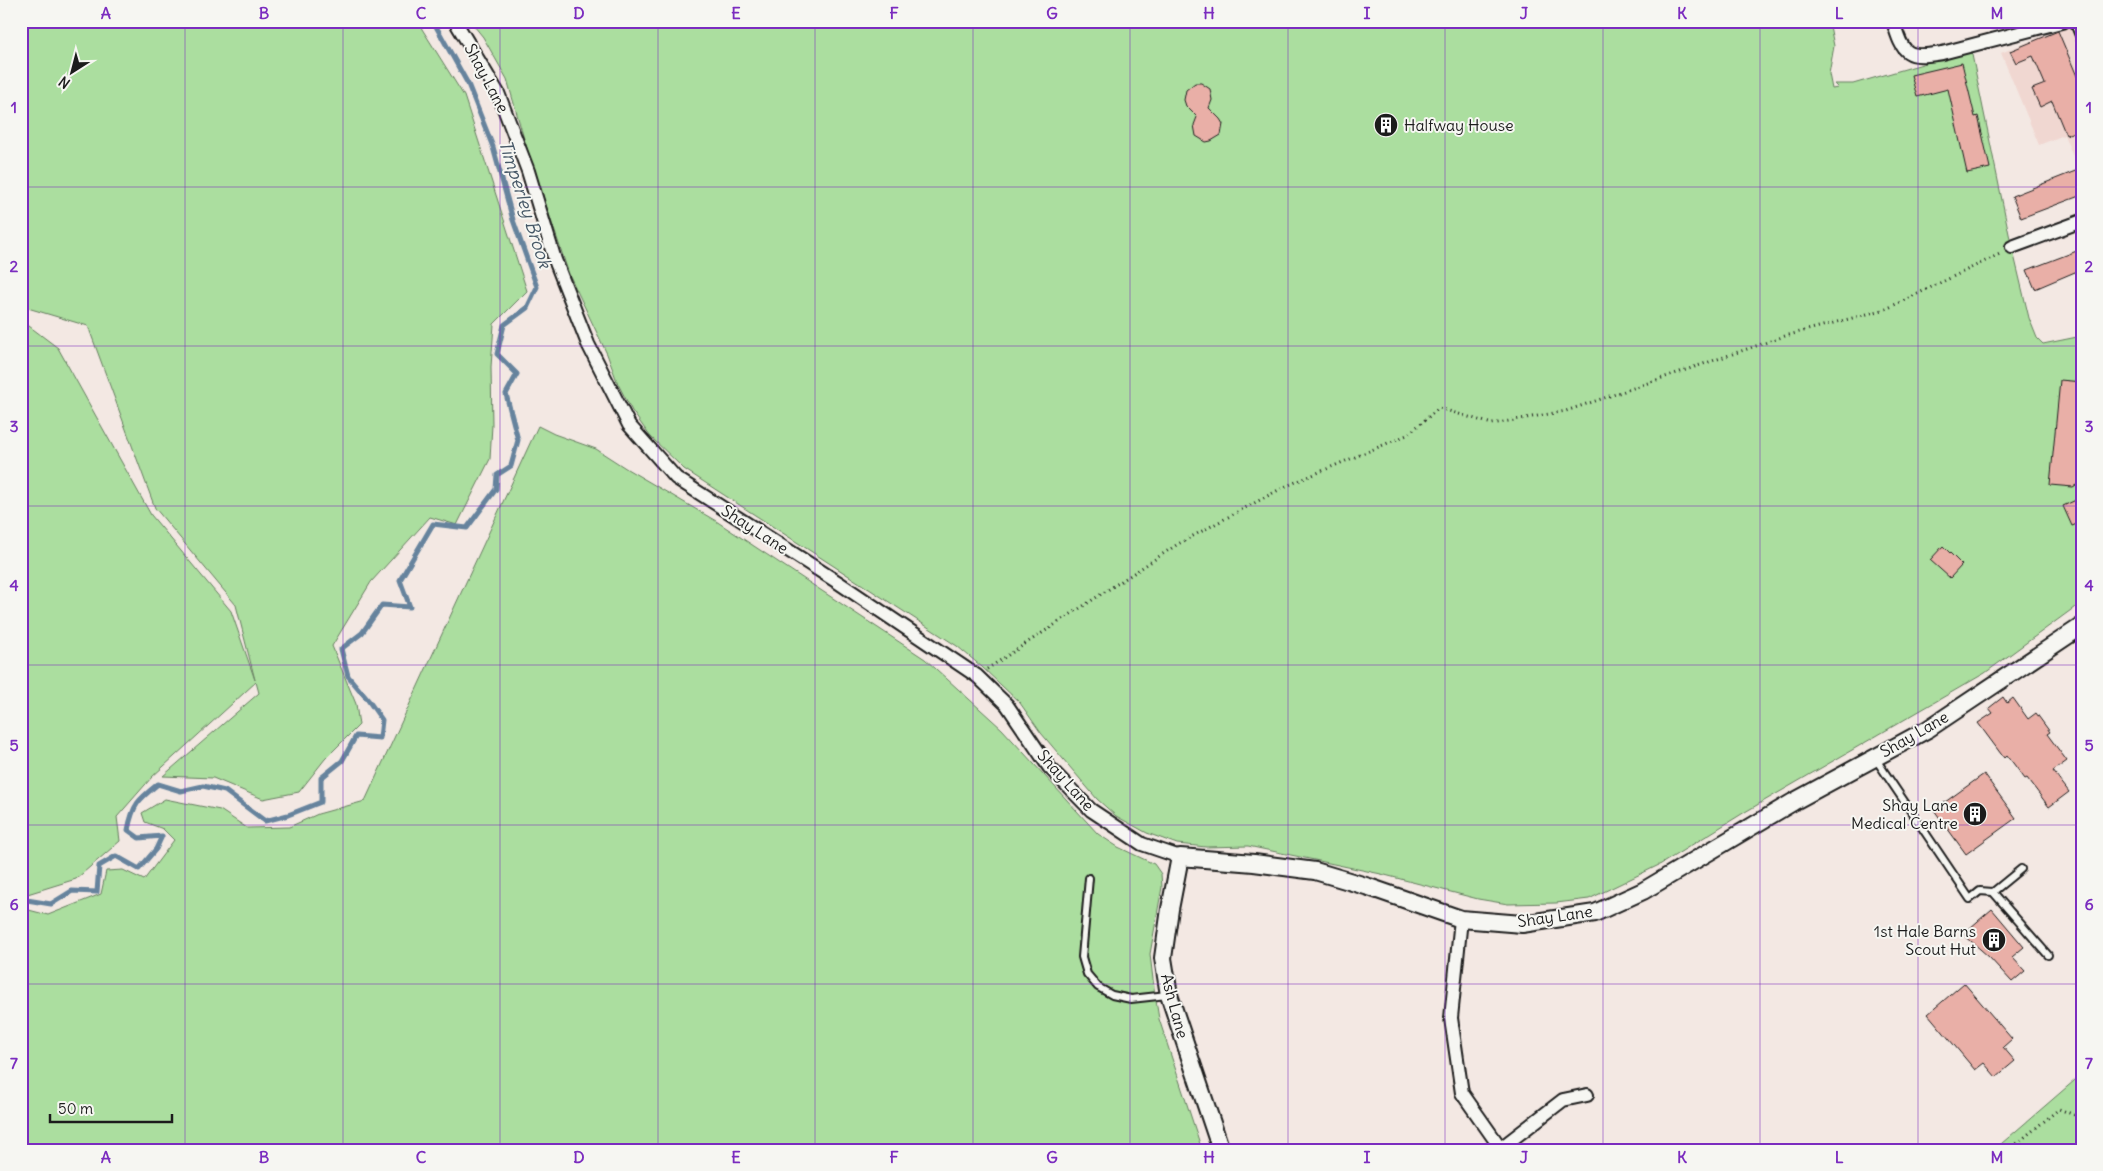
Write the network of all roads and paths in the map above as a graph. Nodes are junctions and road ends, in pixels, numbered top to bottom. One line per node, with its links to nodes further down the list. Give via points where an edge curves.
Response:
1 (455, 21): 9 (street, Shay Lane, via 498,93 588,344 630,425 676,478 840,583)
2 (1893, 21): 3 (street, via 1904,48 1910,55 1921,56)
3 (2066, 21)
4 (2073, 21): 5 (lane)
5 (2082, 43)
6 (2082, 221): 7 (street)
7 (2012, 247): 9 (path, via 1886,309 1785,336 1566,411 1492,424 1439,408 1407,434 1284,487 1178,544)
8 (2082, 626): 10 (street, Shay Lane, via 1928,729)
9 (976, 676): 11 (street, Shay Lane, via 1007,705 1049,767 1090,810 1142,844)
10 (1875, 757): 14 (lane, via 1970,899 1980,891); 15 (street, Shay Lane, via 1643,891 1595,912 1522,924)
11 (1180, 857): 15 (street, Shay Lane, via 1315,871); 17 (street, Ash Lane, via 1163,958)
12 (2021, 869): 14 (lane)
13 (1089, 878): 17 (lane, via 1082,957 1087,974 1098,987 1112,995 1130,999)
14 (1992, 892): 16 (lane)
15 (1461, 919): 20 (street, via 1451,1018 1462,1093)
16 (2048, 955)
17 (1168, 995): 21 (street, Ash Lane)
18 (1587, 1094): 20 (street, via 1563,1100)
19 (2082, 1118): 22 (path, via 2059,1109)
20 (1502, 1149)
21 (1221, 1150)
22 (2009, 1150)

